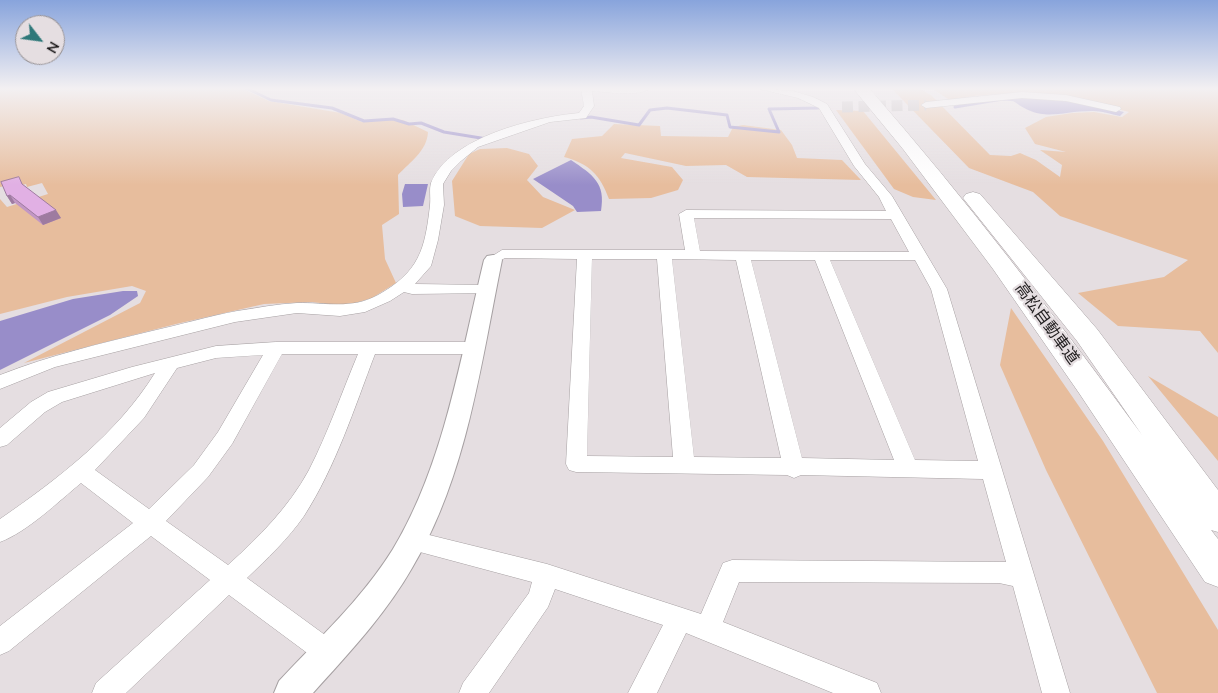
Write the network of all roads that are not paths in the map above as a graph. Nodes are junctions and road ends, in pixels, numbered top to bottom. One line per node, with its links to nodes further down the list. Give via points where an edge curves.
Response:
1 (544, 120): 13 (street, via 474,146 446,169 437,184 432,240 423,266)
2 (836, 120): 5 (street, via 860,166 885,196)
3 (888, 120): 32 (highway, 高松自動車道, via 945,189 1057,337)
4 (905, 120): 15 (highway, 高松自動車道)
5 (894, 215): 8 (street, via 686,214); 11 (street)
6 (585, 254): 7 (street); 12 (street, via 502,254); 22 (street, via 576,464)
7 (664, 254): 8 (street); 22 (street)
8 (693, 254): 9 (street)
9 (742, 255): 10 (street); 23 (street)
10 (820, 255): 11 (street); 24 (street)
11 (918, 256): 25 (street, via 939,289)
12 (493, 260): 14 (street)
13 (404, 286): 14 (street, via 412,289); 20 (street, via 365,307 340,311 297,308 236,317 50,362)
14 (486, 290): 18 (street)
15 (1087, 335): 27 (highway); 28 (highway, 高松自動車道)
16 (276, 348): 17 (street); 19 (street, via 216,352); 29 (street, via 225,438 201,471)
17 (369, 348): 18 (street); 35 (street, via 318,473 273,537)
18 (472, 348): 31 (street, via 438,486)
19 (171, 363): 21 (street, via 55,397); 26 (street, via 126,426)
20 (0, 382)
21 (0, 439)
22 (684, 466): 23 (street)
23 (794, 468): 24 (street)
24 (908, 469): 25 (street)
25 (992, 472): 34 (street)
26 (80, 473): 29 (street); 30 (street)
27 (1218, 494)
28 (1218, 517)
29 (151, 522): 35 (street); 38 (street)
30 (0, 532)
31 (412, 541): 33 (street); 39 (street, via 379,594)
32 (1218, 570)
33 (547, 575): 36 (street); 42 (street, via 539,599)
34 (1022, 576): 37 (street, via 999,572 732,571); 45 (street)
35 (228, 580): 39 (street); 40 (street)
36 (680, 618): 37 (street); 43 (street)
37 (707, 629): 44 (street)
38 (0, 642)
39 (327, 652): 41 (street)
40 (106, 693)
41 (290, 693)
42 (473, 693)
43 (642, 693)
44 (867, 693)
45 (1056, 693)

